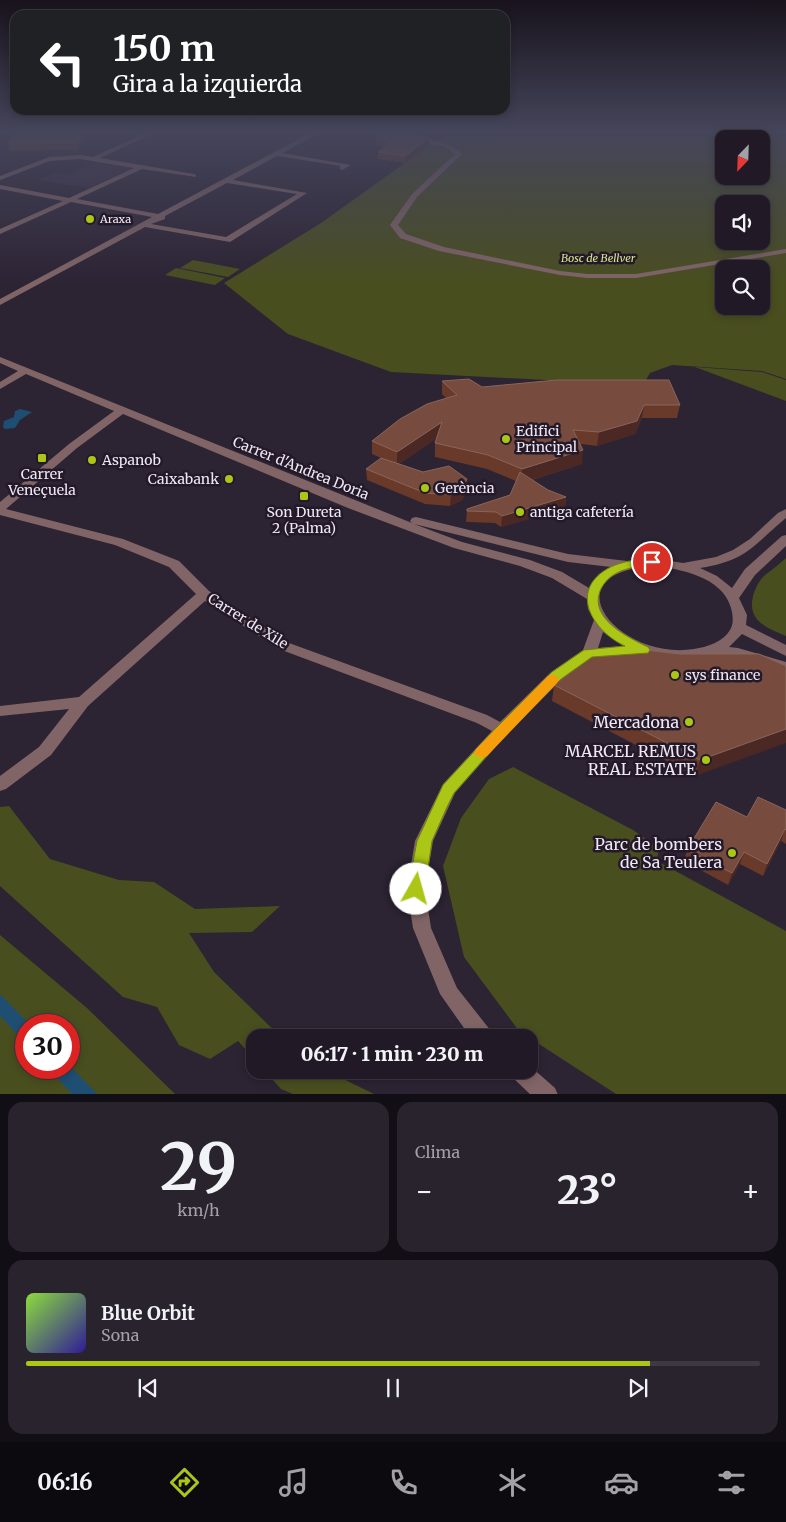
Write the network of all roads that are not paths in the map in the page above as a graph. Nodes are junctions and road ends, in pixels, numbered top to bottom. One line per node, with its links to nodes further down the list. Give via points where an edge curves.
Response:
1 (107, 183): 6 (street)
2 (224, 183): 7 (street)
3 (241, 183): 8 (street, via 304,193 227,240)
4 (429, 183): 10 (street, via 406,205 394,225 403,236 442,249 560,273 636,276)
5 (0, 187): 6 (street)
6 (70, 200): 7 (street); 9 (street)
7 (162, 217): 8 (street)
8 (145, 226): 11 (street)
9 (0, 232)
10 (786, 251)
11 (0, 302)
12 (0, 360): 13 (street, Carrer d'Andrea Doria)
13 (24, 371): 14 (street); 15 (street, Carrer d'Andrea Doria)
14 (0, 386)
15 (122, 410): 16 (street, Carrer d'Andrea Doria); 17 (street, via 73,446)
16 (352, 505): 20 (street, via 568,558); 23 (street, Carrer d'Andrea Doria, via 458,545 557,575)
17 (0, 509): 22 (street, Carrer de Xile, via 119,542 174,564)
18 (786, 513): 21 (street, via 734,556 715,563)
19 (786, 539): 24 (street, via 741,581)
20 (628, 565): 21 (street, via 652,562); 23 (street, via 611,571 598,582)
21 (682, 566): 24 (street, via 699,571 719,583)
22 (204, 594): 32 (street); 34 (street, Carrer de Xile, via 284,646 482,719)
23 (592, 596): 25 (street)
24 (733, 597): 26 (street, via 741,612)
25 (601, 620): 27 (street, via 622,640); 30 (street)
26 (740, 628): 28 (street, via 730,641); 29 (street)
27 (644, 650): 28 (street, via 692,656); 30 (street)
28 (714, 651): 31 (street, via 738,653)
29 (786, 651)
30 (589, 653): 34 (street, via 556,676)
31 (786, 667)
32 (83, 702): 33 (street); 35 (street, via 45,751)
33 (0, 711)
34 (502, 730): 36 (street, via 444,798 424,841 416,889 422,928 450,994)
35 (0, 785)
36 (477, 1029)
37 (530, 1079): 38 (street)
38 (548, 1094)

